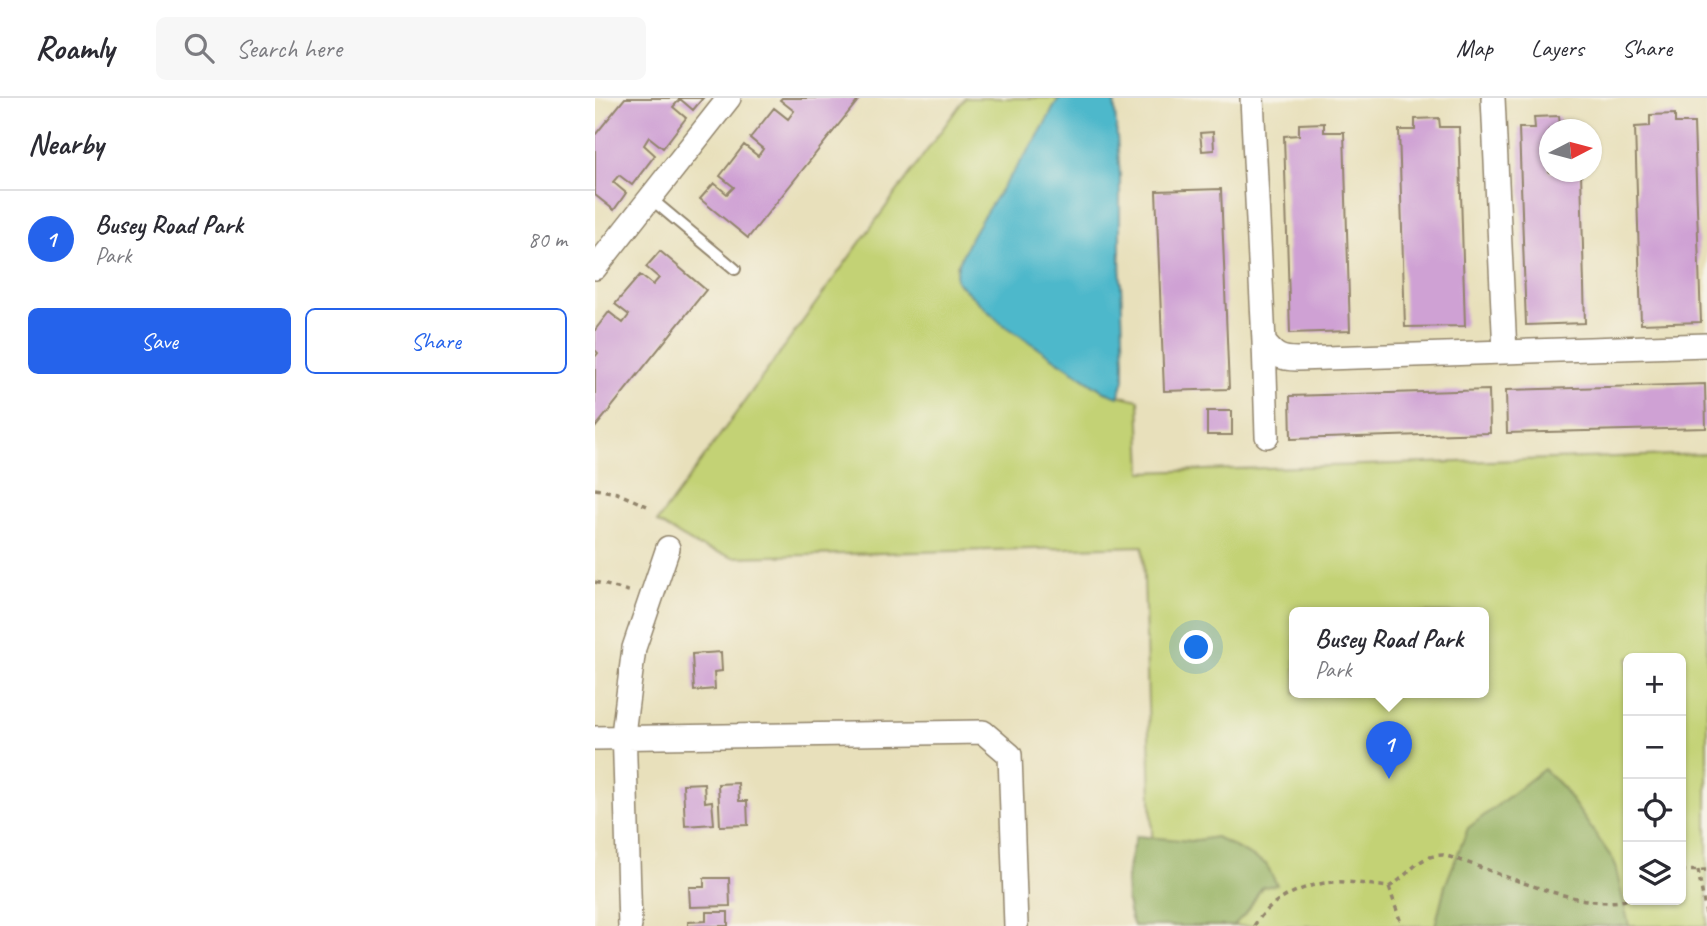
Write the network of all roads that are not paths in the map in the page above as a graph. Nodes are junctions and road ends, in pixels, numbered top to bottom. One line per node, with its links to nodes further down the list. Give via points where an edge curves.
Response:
1 (729, 98): 4 (street)
2 (1252, 98): 7 (street)
3 (1493, 103): 9 (street)
4 (650, 198): 5 (street); 6 (lane)
5 (595, 268)
6 (735, 269)
7 (1264, 342): 9 (street, via 1283,359); 10 (street)
8 (1707, 345): 9 (street)
9 (1505, 352)
10 (1267, 436)
11 (668, 548): 12 (street, via 634,648)
12 (624, 737): 13 (street); 14 (street); 15 (street, via 983,732 1010,755)
13 (595, 738)
14 (630, 926)
15 (1016, 926)

